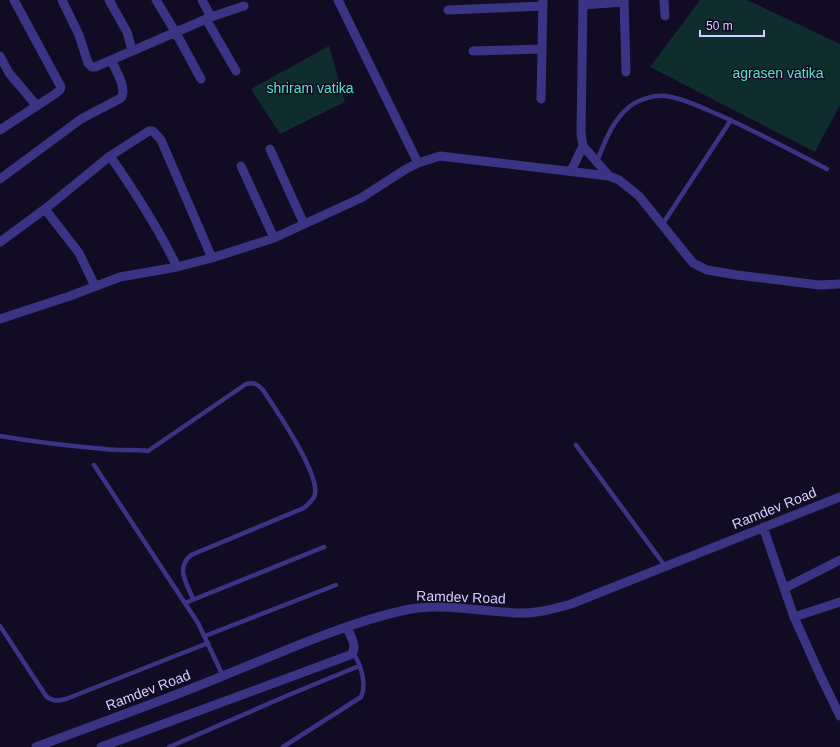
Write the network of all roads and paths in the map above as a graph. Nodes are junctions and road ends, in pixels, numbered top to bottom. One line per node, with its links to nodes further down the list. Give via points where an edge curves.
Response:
1 (14, 0): 25 (street, via 61,87)
2 (62, 0): 20 (street, via 90,65 95,67)
3 (109, 0): 17 (street, via 127,32)
4 (156, 0): 15 (street)
5 (202, 0): 14 (street)
6 (338, 0): 32 (street)
7 (664, 0): 13 (street)
8 (624, 1): 9 (street); 22 (street)
9 (583, 2): 28 (street, via 581,134)
10 (543, 3): 12 (street); 16 (street)
11 (244, 6): 14 (street)
12 (448, 10)
13 (665, 16)
14 (209, 18): 15 (street); 21 (street)
15 (176, 33): 17 (street); 23 (street)
16 (542, 49): 18 (street); 24 (street)
17 (132, 50): 20 (street)
18 (473, 51)
19 (0, 56): 25 (street, via 9,73)
20 (111, 60): 37 (street, via 124,89 121,98 81,119)
21 (236, 71)
22 (626, 72)
23 (201, 79)
24 (541, 99)
25 (37, 106): 27 (street)
26 (731, 120): 31 (lane, via 684,100 667,96 644,99 630,106 617,119); 34 (lane); 40 (lane)
27 (0, 130)
28 (584, 146): 31 (street); 35 (street)
29 (270, 149): 39 (street)
30 (110, 156): 38 (street); 43 (street, via 149,131 157,134); 44 (street, via 148,213)
31 (596, 161): 36 (street)
32 (418, 163): 35 (street, via 440,156); 39 (street, via 361,198)
33 (241, 166): 41 (street)
34 (827, 169)
35 (571, 171): 36 (street)
36 (609, 176): 40 (street, via 619,180 639,196)
37 (0, 179)
38 (45, 208): 42 (street); 46 (street, via 79,253)
39 (304, 224): 41 (street)
40 (662, 225): 45 (street, via 693,263 707,270 819,285)
41 (274, 238): 43 (street)
42 (0, 242)
43 (212, 258): 44 (street)
44 (177, 267): 46 (street, via 120,277)
45 (840, 284)
46 (95, 286): 47 (street)
47 (0, 319)
48 (0, 436): 58 (lane, via 98,449 148,451 246,384 258,385 302,454 312,476 315,493 304,508 191,555 185,560 182,572)
49 (576, 445): 55 (lane)
50 (94, 465): 59 (lane)
51 (840, 497): 52 (street, Ramdev Road)
52 (763, 527): 55 (street, Ramdev Road); 57 (street)
53 (324, 547): 58 (lane)
54 (840, 560): 57 (street)
55 (665, 566): 63 (street, Ramdev Road, via 571,604 549,610 524,613 421,607 368,619)
56 (336, 585): 64 (lane)
57 (785, 588): 61 (street)
58 (193, 600): 59 (lane)
59 (185, 603): 64 (lane)
60 (840, 603): 61 (street)
61 (794, 617): 69 (street)
62 (0, 626): 65 (lane, via 46,696 57,701)
63 (347, 627): 66 (street); 68 (street, Ramdev Road)
64 (205, 636): 65 (lane)
65 (208, 644): 68 (lane)
66 (354, 650): 67 (lane); 71 (street, via 343,658)
67 (359, 666): 72 (lane); 73 (lane, via 364,686 361,697)
68 (223, 676): 70 (street, Ramdev Road)
69 (840, 716)
70 (36, 747)
71 (101, 747)
72 (169, 747)
73 (283, 747)

